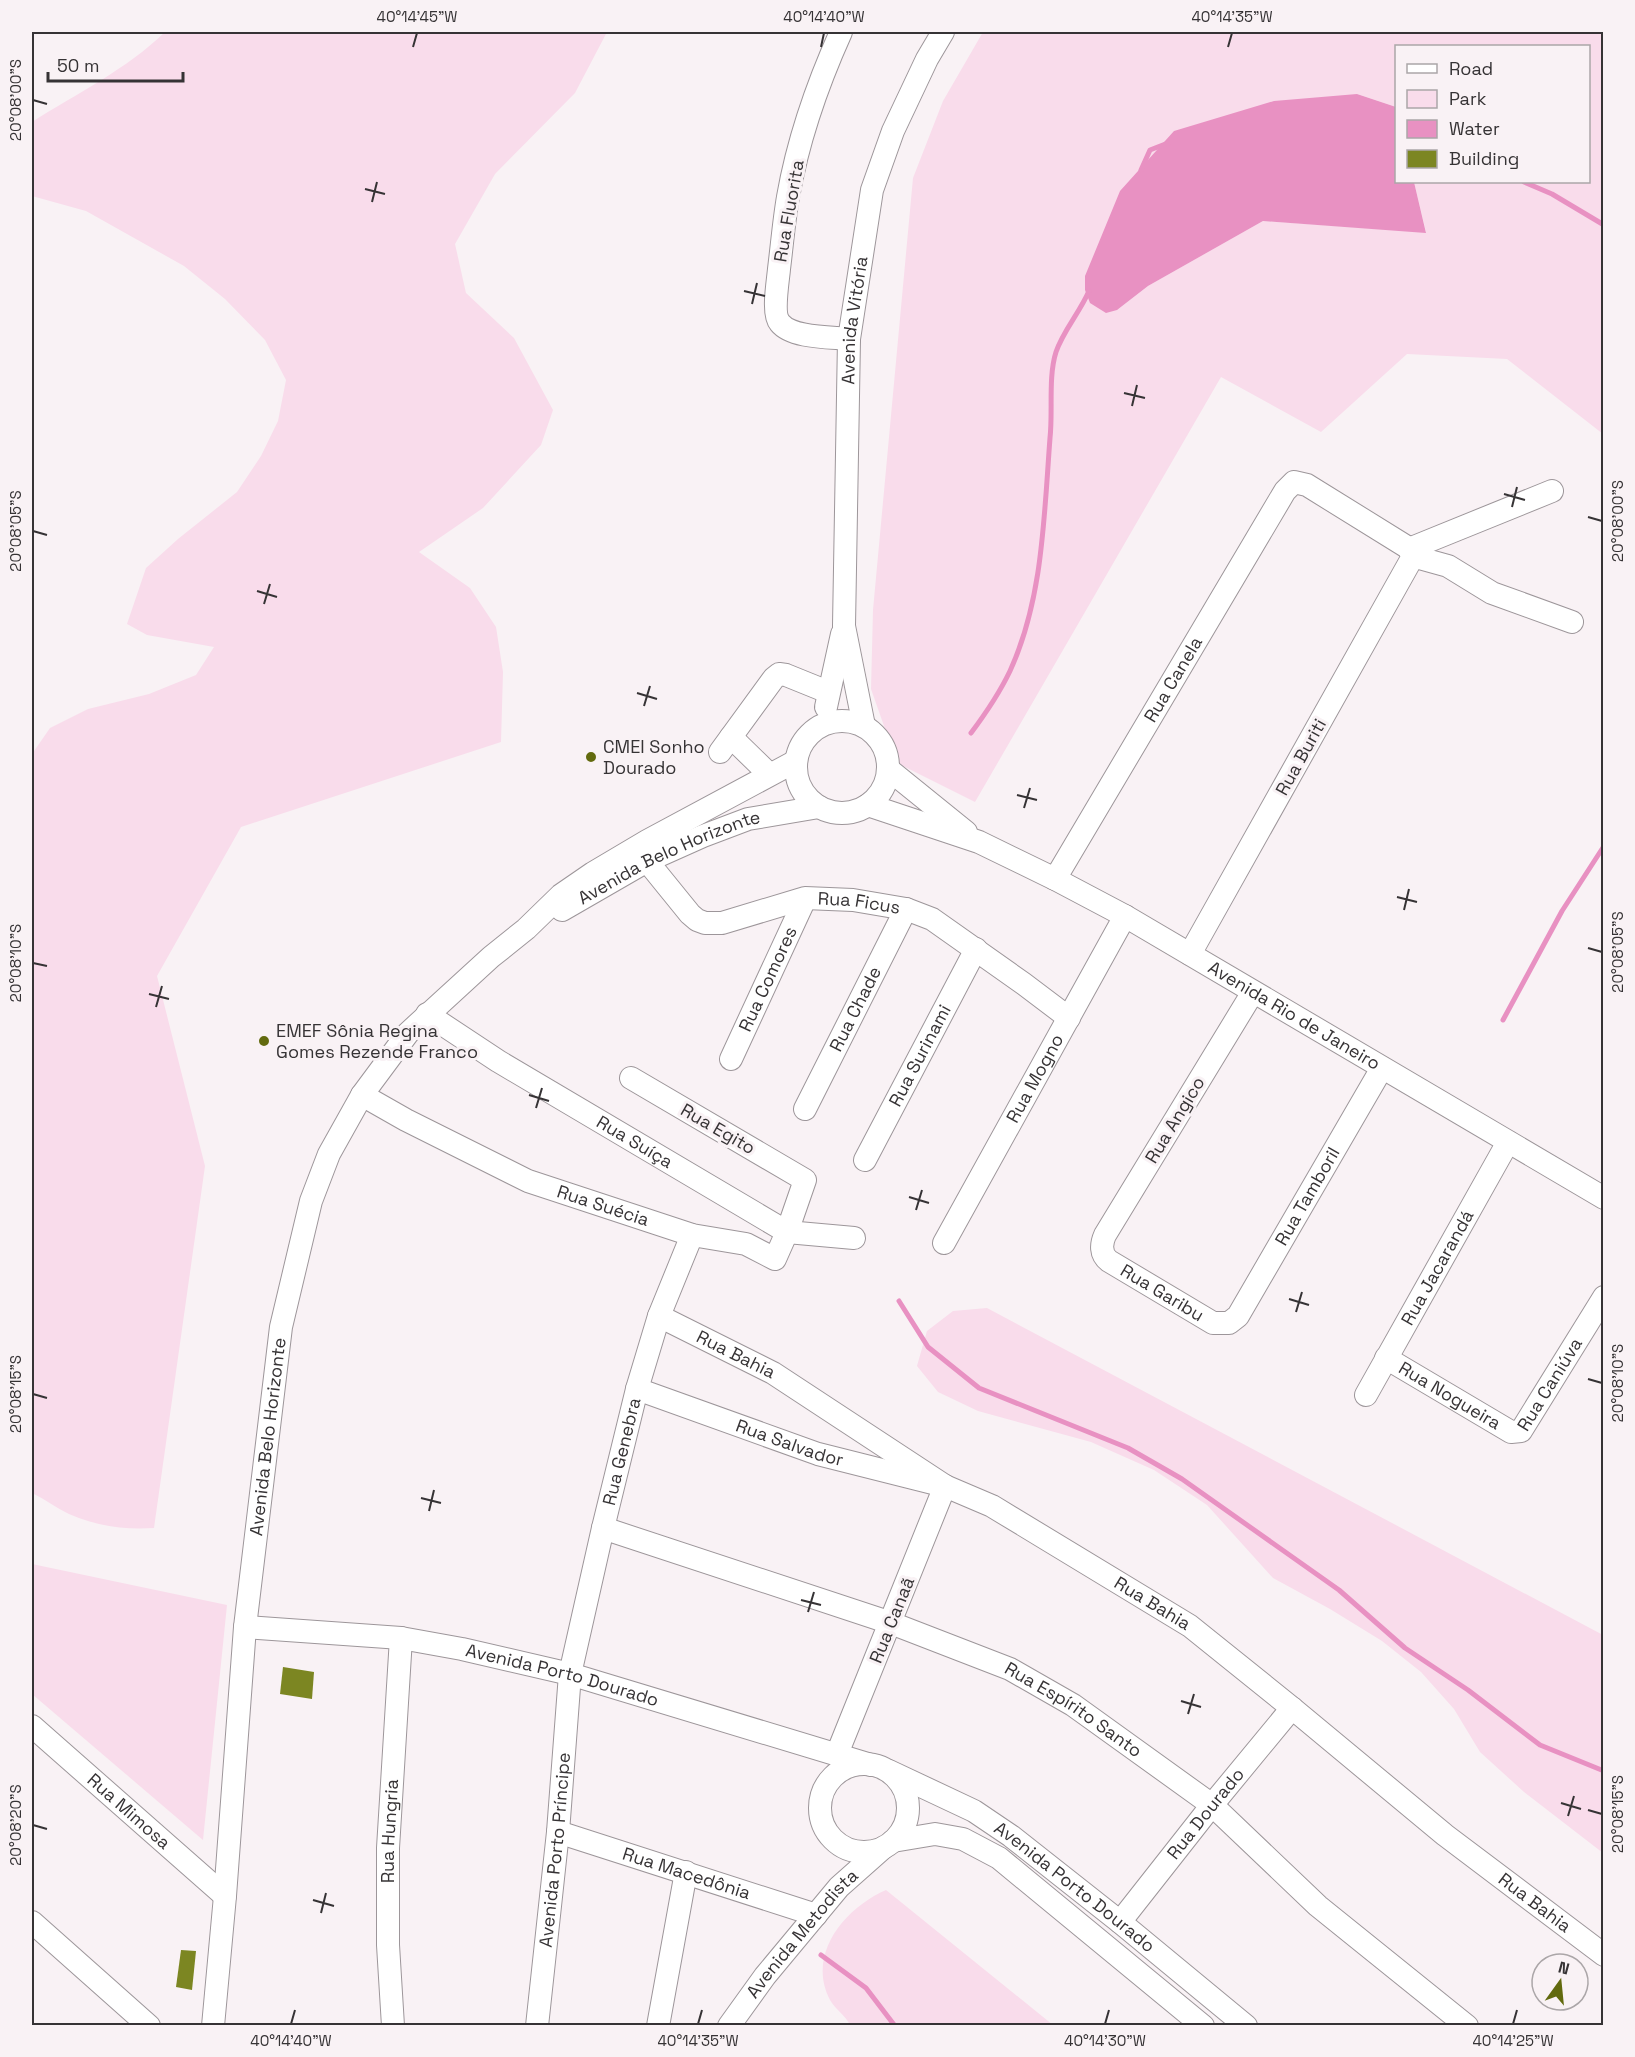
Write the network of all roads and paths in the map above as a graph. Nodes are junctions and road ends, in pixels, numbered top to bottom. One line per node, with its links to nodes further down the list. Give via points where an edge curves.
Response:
1 (841, 32): 3 (street, Rua Fluorita, via 808,118 794,171 776,311 777,319 787,329)
2 (943, 32): 3 (street, Avenida Vitória, via 893,131 872,190)
3 (849, 339): 7 (street, Avenida Vitória)
4 (1552, 491): 5 (street)
5 (1411, 555): 6 (street, via 1448,566 1492,592); 18 (street, Rua Canela, via 1307,484 1294,482 1285,491); 24 (street, Rua Buriti)
6 (1572, 622)
7 (844, 626): 8 (street, Avenida Vitória); 10 (street, Avenida Vitória)
8 (828, 692): 9 (street, Avenida Vitória); 13 (street, via 786,675 774,678 726,745)
9 (822, 725): 10 (street, via 843,720); 11 (street, via 804,740)
10 (864, 726): 12 (street, via 882,744)
11 (796, 761): 13 (street, Avenida Belo Horizonte); 15 (street, via 800,788)
12 (888, 769): 14 (street, via 883,789); 16 (street, Avenida Rio de Janeiro)
13 (769, 774): 22 (street, Avenida Belo Horizonte, via 593,873 561,895)
14 (868, 805): 15 (street, via 844,813); 16 (street, Avenida Rio de Janeiro)
15 (819, 807): 17 (street, Avenida Belo Horizonte, via 748,819)
16 (979, 842): 18 (street, Avenida Rio de Janeiro)
17 (647, 861): 19 (street, Rua Ficus, via 690,914 705,923 722,923); 22 (street, Avenida Belo Horizonte)
18 (1055, 879): 21 (street, Avenida Rio de Janeiro)
19 (805, 899): 20 (street, Rua Ficus, via 853,900); 28 (street, Rua Comores)
20 (906, 909): 23 (street, Rua Ficus, via 932,919); 32 (street, Rua Chade)
21 (1125, 916): 24 (street, Avenida Rio de Janeiro); 27 (street, Rua Mogno)
22 (526, 928): 26 (street, Avenida Belo Horizonte)
23 (976, 950): 27 (street, Rua Ficus); 34 (street, Rua Surinami)
24 (1190, 954): 25 (street, Avenida Rio de Janeiro)
25 (1253, 992): 29 (street, Avenida Rio de Janeiro); 41 (street, Rua Angico, via 1102,1240)
26 (427, 1014): 31 (street, Avenida Belo Horizonte); 37 (street, Rua Suíça, via 498,1061)
27 (1069, 1018): 40 (street, Rua Mogno)
28 (731, 1059)
29 (1382, 1068): 33 (street, Avenida Rio de Janeiro); 44 (street, Rua Tamboril, via 1242,1310)
30 (631, 1078): 35 (street, Rua Egito)
31 (362, 1095): 38 (street, Rua Suécia, via 528,1181); 52 (street, Avenida Belo Horizonte, via 329,1154 311,1201 281,1327)
32 (805, 1109)
33 (1508, 1142): 36 (street, Avenida Rio de Janeiro); 45 (street, Rua Jacarandá)
34 (865, 1160)
35 (805, 1180): 37 (street, Rua Suécia)
36 (1604, 1198)
37 (787, 1232): 38 (street, Rua Suécia, via 775,1259 746,1244); 39 (street, Rua Suíça)
38 (692, 1236): 43 (street, Rua Genebra)
39 (854, 1238)
40 (944, 1243)
41 (1102, 1250): 44 (street, Rua Garibu, via 1109,1261 1213,1323)
42 (1604, 1297): 48 (street, Rua Caniúva, via 1521,1431)
43 (659, 1316): 46 (street, Rua Genebra); 49 (street, Rua Bahia, via 773,1373)
44 (1230, 1323)
45 (1386, 1358): 47 (street, Rua Jacarandá); 48 (street, Rua Nogueira)
46 (637, 1389): 49 (street, Rua Salvador, via 818,1454); 50 (street, Rua Genebra)
47 (1366, 1395)
48 (1511, 1432)
49 (945, 1486): 51 (street, Rua Canaã); 55 (street, Rua Bahia, via 1002,1512 1190,1626)
50 (603, 1528): 51 (street, Rua Espírito Santo); 54 (street, Rua Genebra)
51 (891, 1623): 57 (street, Rua Canaã); 59 (street, Rua Espírito Santo, via 1010,1669 1074,1705)
52 (245, 1627): 53 (street, Avenida Porto Dourado); 63 (street, Avenida Belo Horizonte)
53 (401, 1638): 54 (street, Avenida Porto Dourado); 71 (street, Rua Hungria, via 388,1848)
54 (570, 1674): 57 (street, Avenida Porto Dourado); 60 (street, Avenida Porto Príncipe)
55 (1292, 1708): 59 (street, Rua Dourado); 67 (street, Rua Bahia, via 1445,1835)
56 (32, 1726): 63 (street, Rua Mimosa)
57 (837, 1754): 58 (street, Avenida Porto Dourado)
58 (880, 1768): 61 (street, via 898,1779 909,1811 901,1833); 61 (street, via 856,1764 835,1774 822,1793 821,1816 824,1827 839,1845 861,1852); 66 (street, Avenida Porto Dourado, via 974,1811)
59 (1212, 1805): 66 (street, Rua Dourado); 76 (street, Rua Espírito Santo, via 1318,1906)
60 (558, 1832): 62 (street, Rua Macedônia); 72 (street, Avenida Porto Príncipe)
61 (889, 1844): 64 (street, Avenida Metodista, via 839,1887); 74 (street, Avenida Porto Dourado, via 934,1834 963,1839 999,1858)
62 (686, 1872): 64 (street, Rua Macedônia); 73 (street)
63 (225, 1896): 70 (street, Avenida Belo Horizonte)
64 (816, 1915): 68 (street, Avenida Metodista, via 765,1976)
65 (32, 1922): 69 (street)
66 (1120, 1922): 75 (street, Avenida Porto Dourado)
67 (1604, 1955)
68 (738, 2020)
69 (149, 2025)
70 (213, 2025)
71 (393, 2025)
72 (537, 2025)
73 (658, 2025)
74 (1203, 2025)
75 (1246, 2025)
76 (1467, 2025)

